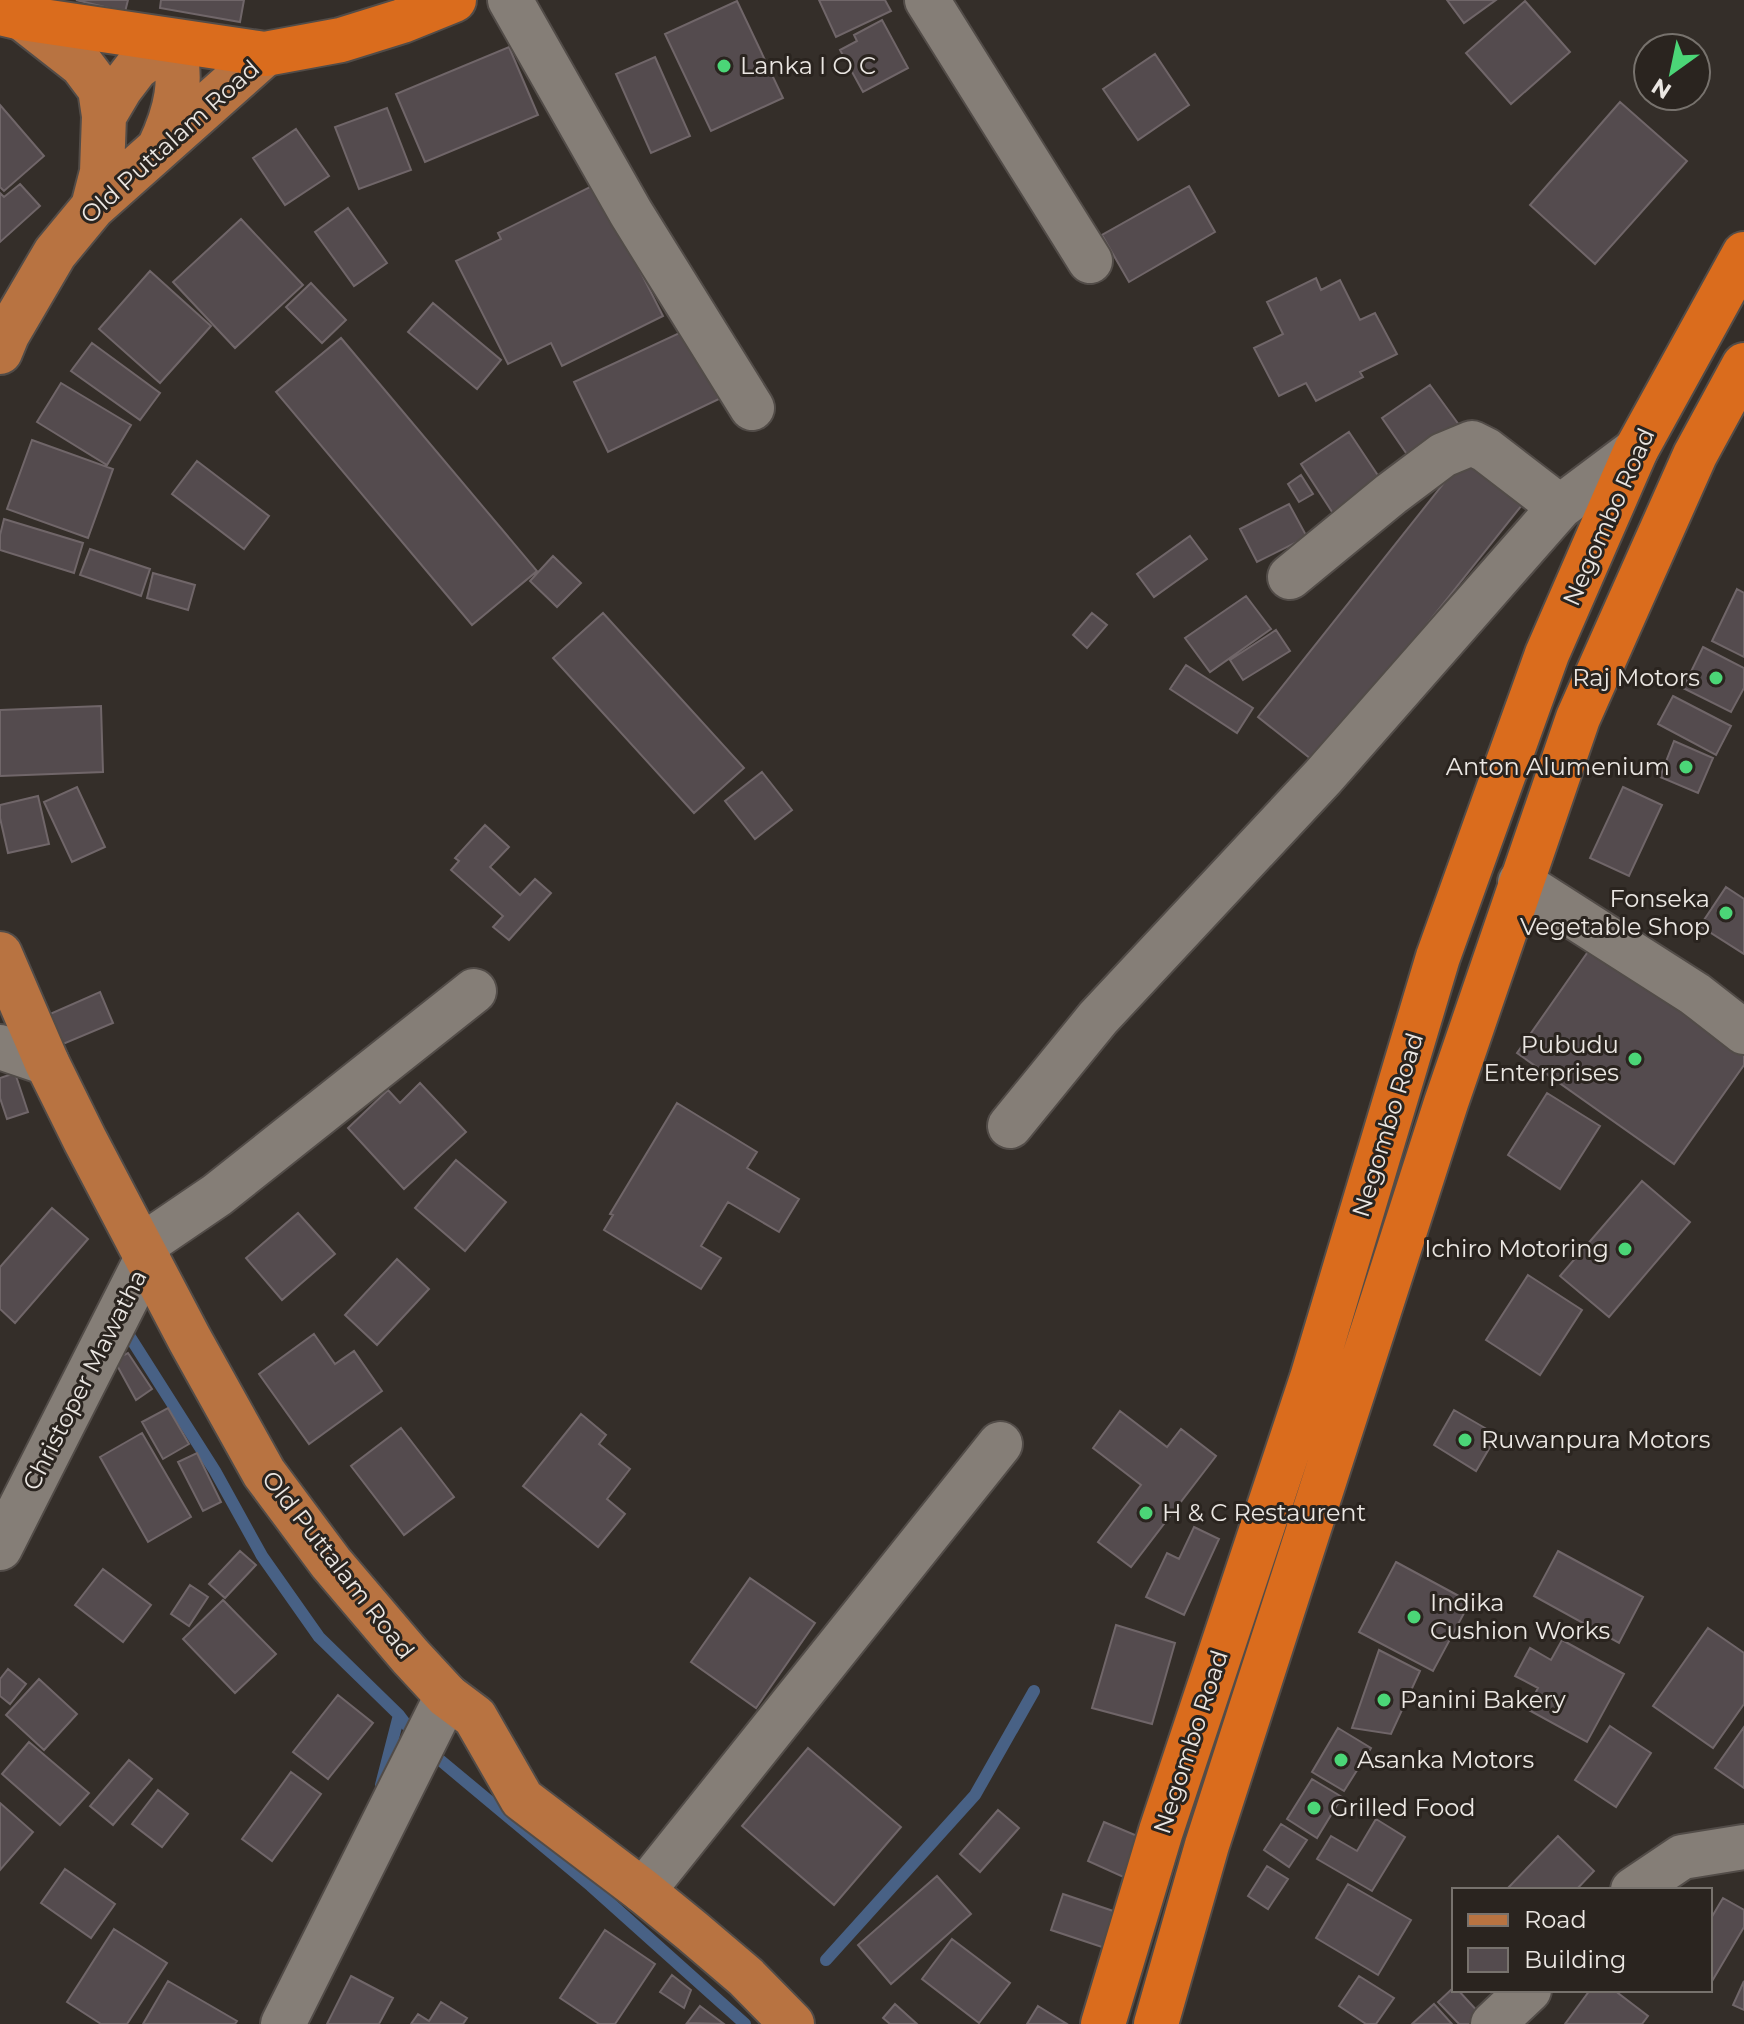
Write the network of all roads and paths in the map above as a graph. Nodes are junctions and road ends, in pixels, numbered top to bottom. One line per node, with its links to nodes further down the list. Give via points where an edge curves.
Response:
1 (454, 0): 6 (highway, via 341,40)
2 (510, 0): 14 (street, via 631,213)
3 (927, 0): 11 (street)
4 (11, 16): 5 (highway); 7 (main road, via 82,65 100,89)
5 (172, 41): 6 (highway); 7 (main road, via 136,68); 8 (main road, via 179,86)
6 (265, 54): 8 (main road, Old Puttalam Road)
7 (104, 116): 9 (main road, via 102,172)
8 (158, 150): 9 (main road, Old Puttalam Road)
9 (93, 207): 12 (main road, Old Puttalam Road, via 55,253)
10 (1744, 254): 15 (highway, Negombo Road)
11 (1090, 261)
12 (0, 352)
13 (1744, 365): 18 (highway, Negombo Road, via 1695,455 1578,718)
14 (752, 408)
15 (1636, 450): 16 (street); 35 (highway, Negombo Road, via 1547,654 1438,957 1312,1378 1161,1831)
16 (1560, 507): 17 (street, via 1472,443 1443,455); 24 (street, via 1323,777 1098,1018)
17 (1290, 577)
18 (1520, 882): 21 (street, via 1695,994); 36 (highway, Negombo Road, via 1217,1815)
19 (0, 954): 23 (main road, Old Puttalam Road)
20 (474, 991): 25 (street)
21 (1744, 1032)
22 (0, 1047): 23 (street)
23 (47, 1063): 25 (main road, Old Puttalam Road)
24 (1010, 1126)
25 (145, 1251): 27 (street, Christoper Mawatha); 28 (main road, Old Puttalam Road, via 264,1473 331,1563)
26 (1000, 1444): 31 (street)
27 (0, 1548)
28 (447, 1696): 31 (main road, Old Puttalam Road, via 475,1717 522,1799); 33 (street)
29 (1744, 1847): 30 (street, via 1682,1857)
30 (1636, 1888)
31 (643, 1891): 34 (main road, Old Puttalam Road, via 746,1977)
32 (1527, 1992): 37 (street)
33 (283, 2024)
34 (792, 2024)
35 (1103, 2024)
36 (1156, 2024)
37 (1493, 2024)

